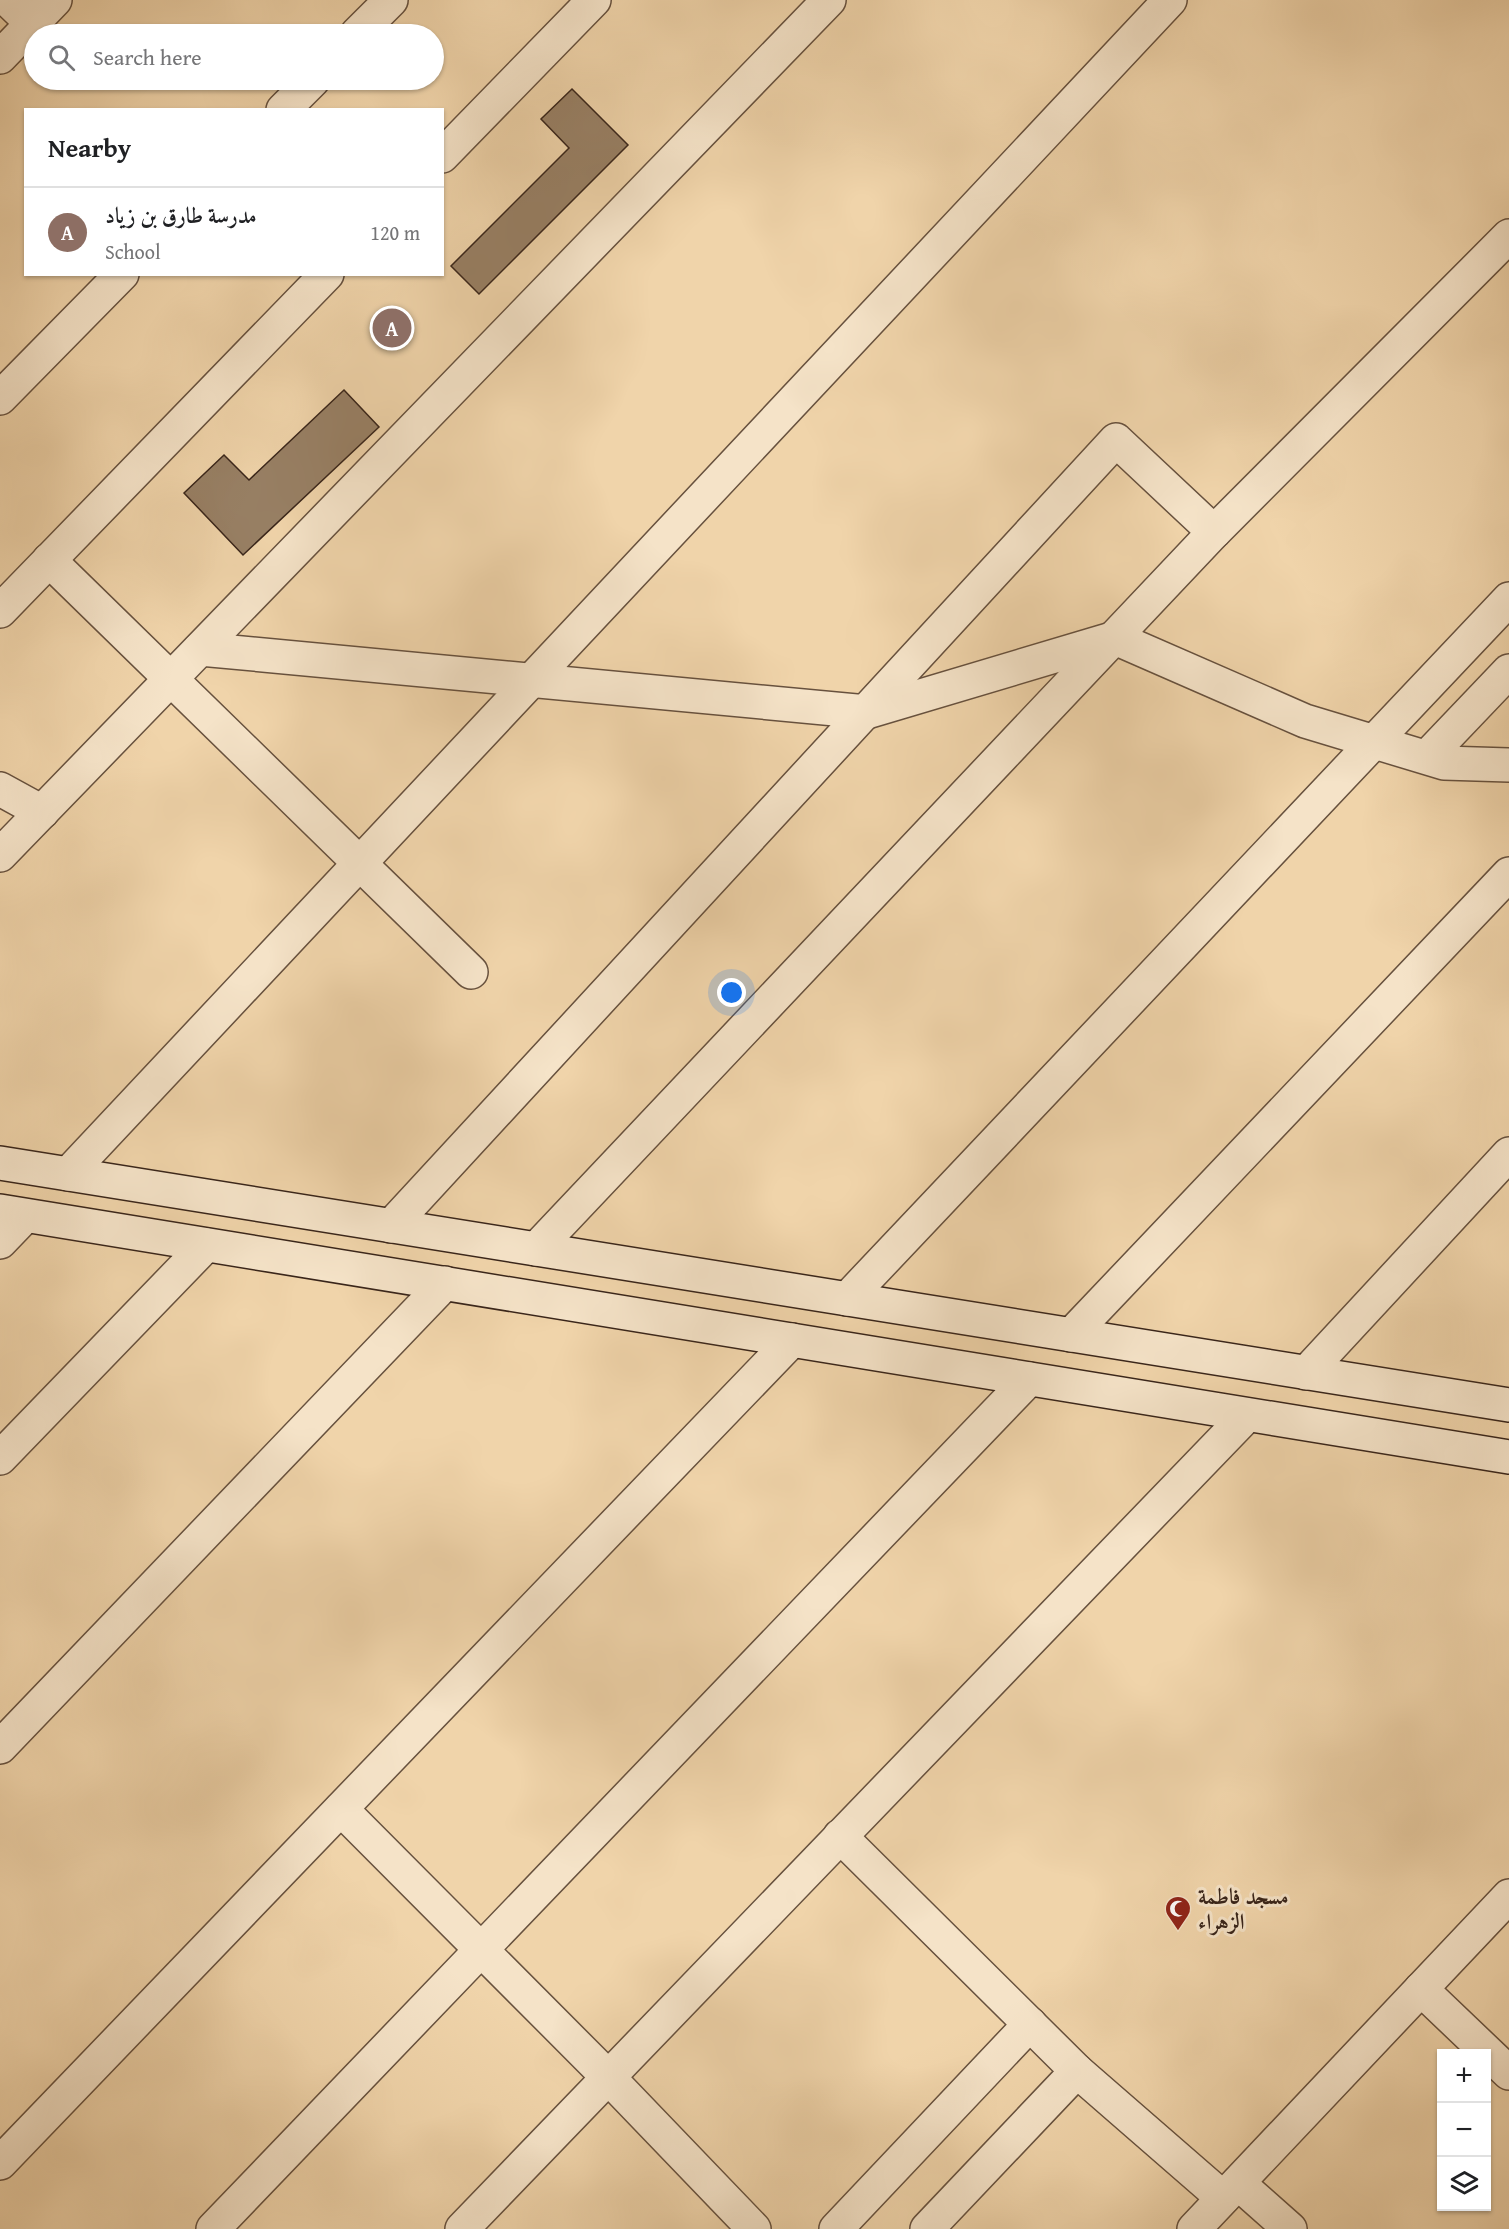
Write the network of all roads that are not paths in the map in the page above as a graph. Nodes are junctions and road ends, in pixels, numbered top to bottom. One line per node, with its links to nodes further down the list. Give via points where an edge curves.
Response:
1 (8, 0): 7 (street)
2 (55, 0): 7 (street)
3 (391, 0): 8 (street)
4 (594, 0): 13 (street)
5 (829, 0): 23 (street)
6 (1170, 0): 26 (street)
7 (32, 24)
8 (367, 24)
9 (24, 32): 10 (street)
10 (0, 57)
11 (303, 90): 12 (street)
12 (286, 108)
13 (444, 154)
14 (1509, 236): 18 (street)
15 (120, 276): 17 (street)
16 (325, 276): 19 (street)
17 (0, 398)
18 (1214, 532): 22 (street); 27 (street, via 1116,440)
19 (49, 560): 21 (street); 25 (street)
20 (1509, 599): 28 (street)
21 (0, 611)
22 (1115, 638): 27 (street); 28 (street, via 1305,721); 44 (street)
23 (200, 649): 25 (street); 26 (street)
24 (1509, 671): 29 (street)
25 (171, 680): 32 (street); 34 (street)
26 (530, 681): 27 (street); 34 (street)
27 (867, 712): 41 (street)
28 (1373, 742): 29 (street); 46 (street)
29 (1427, 757): 30 (street, via 1444,763)
30 (1509, 765)
31 (0, 789): 32 (street)
32 (42, 812): 33 (street)
33 (0, 855)
34 (359, 863): 36 (street); 39 (street)
35 (1509, 874): 47 (street)
36 (471, 972)
37 (1509, 1154): 49 (street)
38 (0, 1163): 39 (street)
39 (68, 1174): 41 (street)
40 (13, 1214): 42 (street); 43 (street)
41 (392, 1226): 44 (street)
42 (0, 1242)
43 (206, 1245): 45 (street); 54 (street)
44 (536, 1249): 46 (street)
45 (445, 1283): 48 (street); 55 (street)
46 (847, 1299): 47 (street)
47 (1071, 1335): 49 (street)
48 (792, 1340): 50 (street); 56 (street)
49 (1306, 1373): 51 (street)
50 (1029, 1378): 52 (street); 59 (street)
51 (1509, 1405)
52 (1247, 1414): 53 (street); 57 (street)
53 (1509, 1457)
54 (0, 1458)
55 (0, 1747)
56 (341, 1809): 59 (street); 65 (street)
57 (840, 1836): 61 (street); 64 (street)
58 (1509, 1896): 60 (street)
59 (481, 1950): 64 (street); 67 (street)
60 (1420, 1989): 63 (street); 66 (street)
61 (1030, 2024): 62 (street); 70 (street)
62 (1077, 2071): 66 (street); 71 (street)
63 (1509, 2073)
64 (608, 2077): 68 (street); 69 (street)
65 (0, 2163)
66 (1230, 2191): 72 (street); 73 (street)
67 (213, 2229)
68 (462, 2229)
69 (753, 2229)
70 (836, 2229)
71 (927, 2229)
72 (1194, 2229)
73 (1290, 2229)

